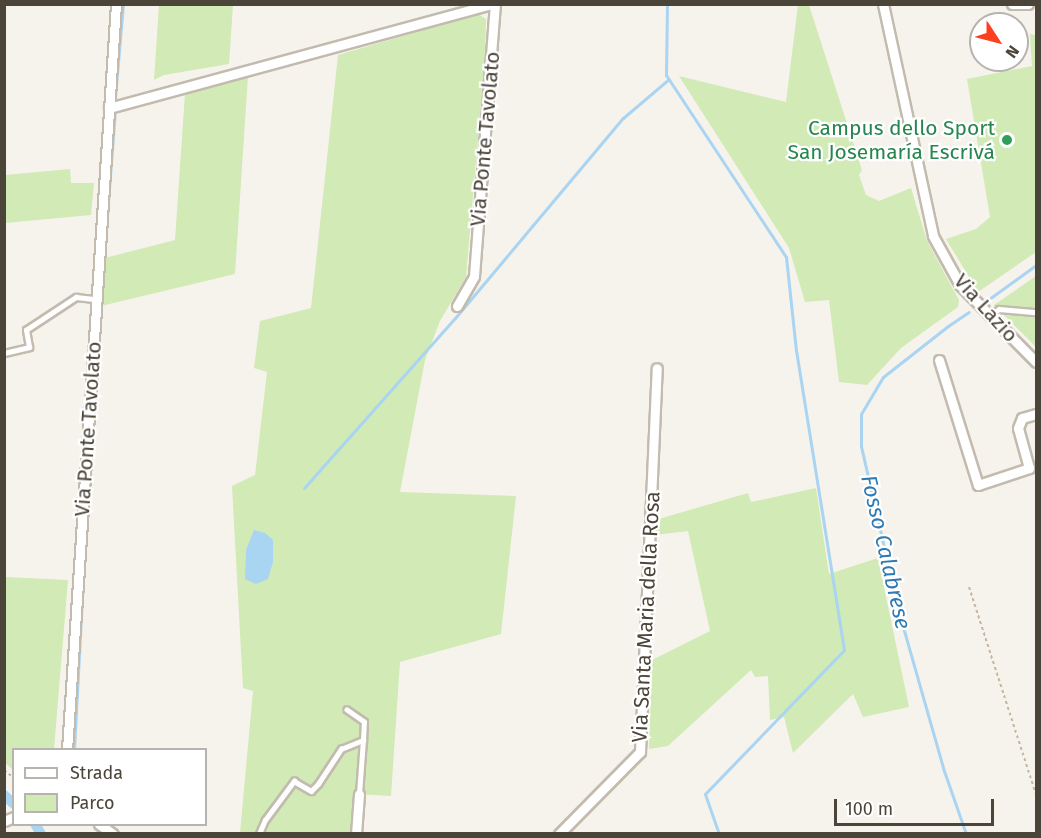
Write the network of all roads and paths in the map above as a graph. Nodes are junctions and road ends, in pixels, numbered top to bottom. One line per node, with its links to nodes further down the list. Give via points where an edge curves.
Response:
1 (116, 4): 6 (street, Via Ponte Tavolato)
2 (494, 4): 6 (street, Via Ponte Tavolato); 8 (street, Via Ponte Tavolato, via 474,276)
3 (883, 4): 10 (street, Via Lazio, via 933,236 960,285)
4 (1012, 4): 5 (street)
5 (1028, 4)
6 (109, 108): 7 (street, Via Ponte Tavolato)
7 (96, 299): 11 (lane, via 76,297 26,330 29,347); 19 (street, Via Ponte Tavolato)
8 (457, 306)
9 (1036, 312): 10 (lane, via 999,309)
10 (990, 316): 13 (street, Via Lazio)
11 (4, 353)
12 (939, 360): 15 (street, via 978,484 1029,468 1018,428 1022,418)
13 (1036, 362)
14 (657, 368): 24 (street, Via Santa Maria della Rosa, via 640,752)
15 (1036, 414)
16 (969, 587): 21 (path)
17 (347, 710): 18 (lane, via 363,722)
18 (363, 740): 20 (lane); 22 (lane, via 341,749 311,791 294,781)
19 (67, 748)
20 (359, 794): 23 (street)
21 (1036, 794)
22 (259, 834)
23 (356, 834)
24 (559, 834)

